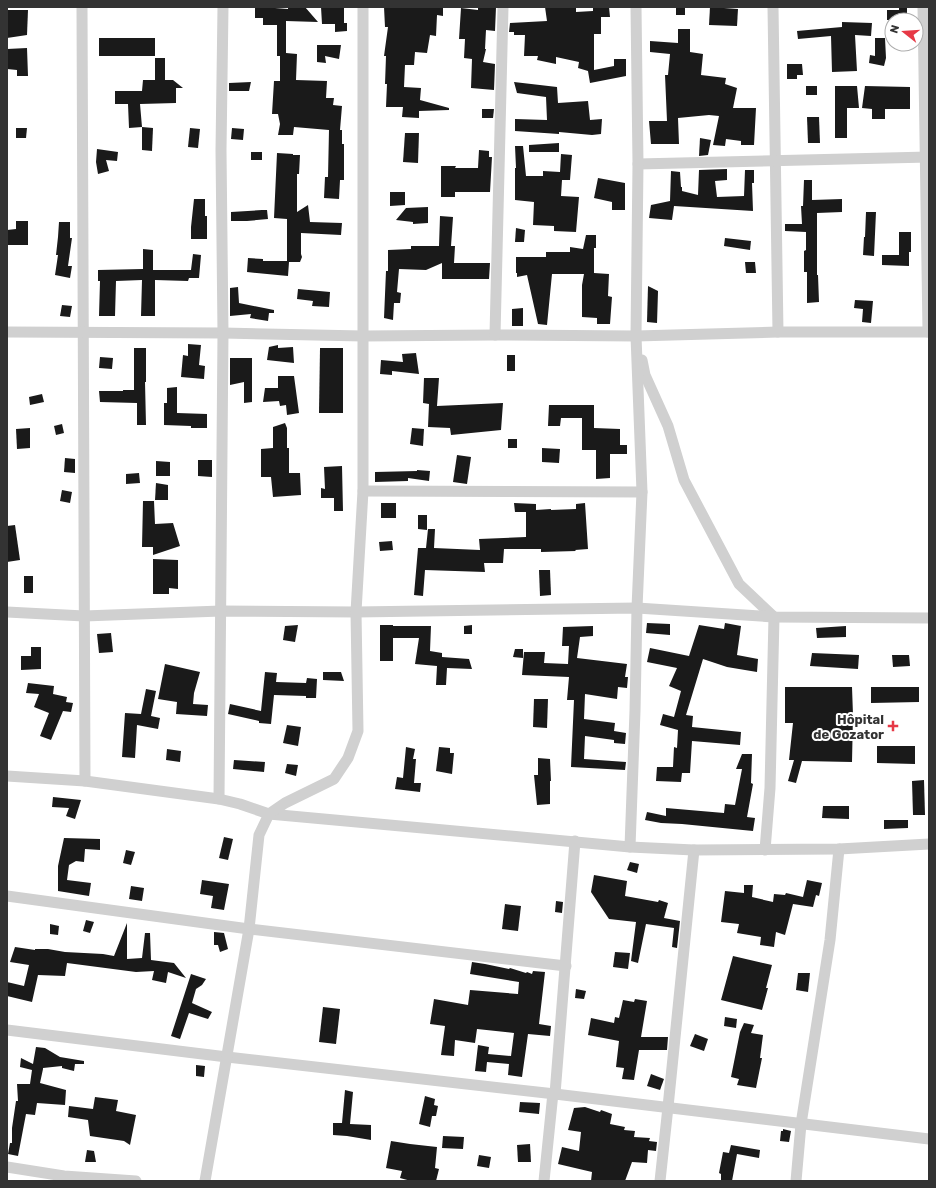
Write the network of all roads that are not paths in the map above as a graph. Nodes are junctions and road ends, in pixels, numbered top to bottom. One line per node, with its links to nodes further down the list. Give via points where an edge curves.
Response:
1 (82, 7): 12 (street)
2 (223, 7): 15 (street)
3 (363, 7): 17 (street)
4 (503, 7): 16 (street)
5 (636, 7): 10 (street)
6 (773, 7): 9 (street)
7 (923, 7): 8 (street)
8 (927, 157): 9 (street); 14 (street)
9 (775, 161): 10 (street); 13 (street)
10 (638, 164): 18 (street)
11 (7, 332): 12 (street)
12 (84, 332): 15 (street); 25 (street)
13 (778, 332): 14 (street); 18 (street)
14 (929, 332)
15 (223, 333): 17 (street); 22 (street)
16 (495, 335): 17 (street); 18 (street)
17 (363, 336): 19 (street)
18 (636, 336): 20 (street); 26 (street, via 645,375 668,426 684,480 739,584)
19 (363, 491): 20 (street); 24 (street)
20 (642, 492): 21 (street)
21 (637, 608): 24 (street); 26 (street); 34 (street)
22 (221, 610): 24 (street); 25 (street); 30 (street)
23 (7, 612): 25 (street)
24 (356, 612): 31 (street, via 358,732 348,758 334,779)
25 (84, 616): 29 (street)
26 (774, 617): 27 (street); 37 (street, via 770,788)
27 (929, 618)
28 (7, 776): 29 (street)
29 (85, 781): 30 (street)
30 (219, 800): 31 (street)
31 (269, 814): 32 (street); 39 (street, via 259,835)
32 (575, 841): 34 (street); 40 (street)
33 (929, 844): 35 (street)
34 (630, 847): 36 (street)
35 (839, 849): 37 (street); 45 (street, via 830,940)
36 (694, 850): 37 (street); 44 (street)
37 (765, 850)
38 (7, 896): 39 (street)
39 (249, 929): 40 (street); 42 (street)
40 (566, 966): 43 (street)
41 (7, 1030): 42 (street)
42 (227, 1057): 43 (street); 50 (street)
43 (555, 1094): 44 (street); 51 (street)
44 (668, 1107): 45 (street); 52 (street)
45 (801, 1124): 46 (street); 53 (street)
46 (929, 1139)
47 (7, 1167): 48 (street)
48 (64, 1178): 49 (street)
49 (136, 1181)
50 (205, 1181)
51 (544, 1181)
52 (660, 1181)
53 (796, 1181)

